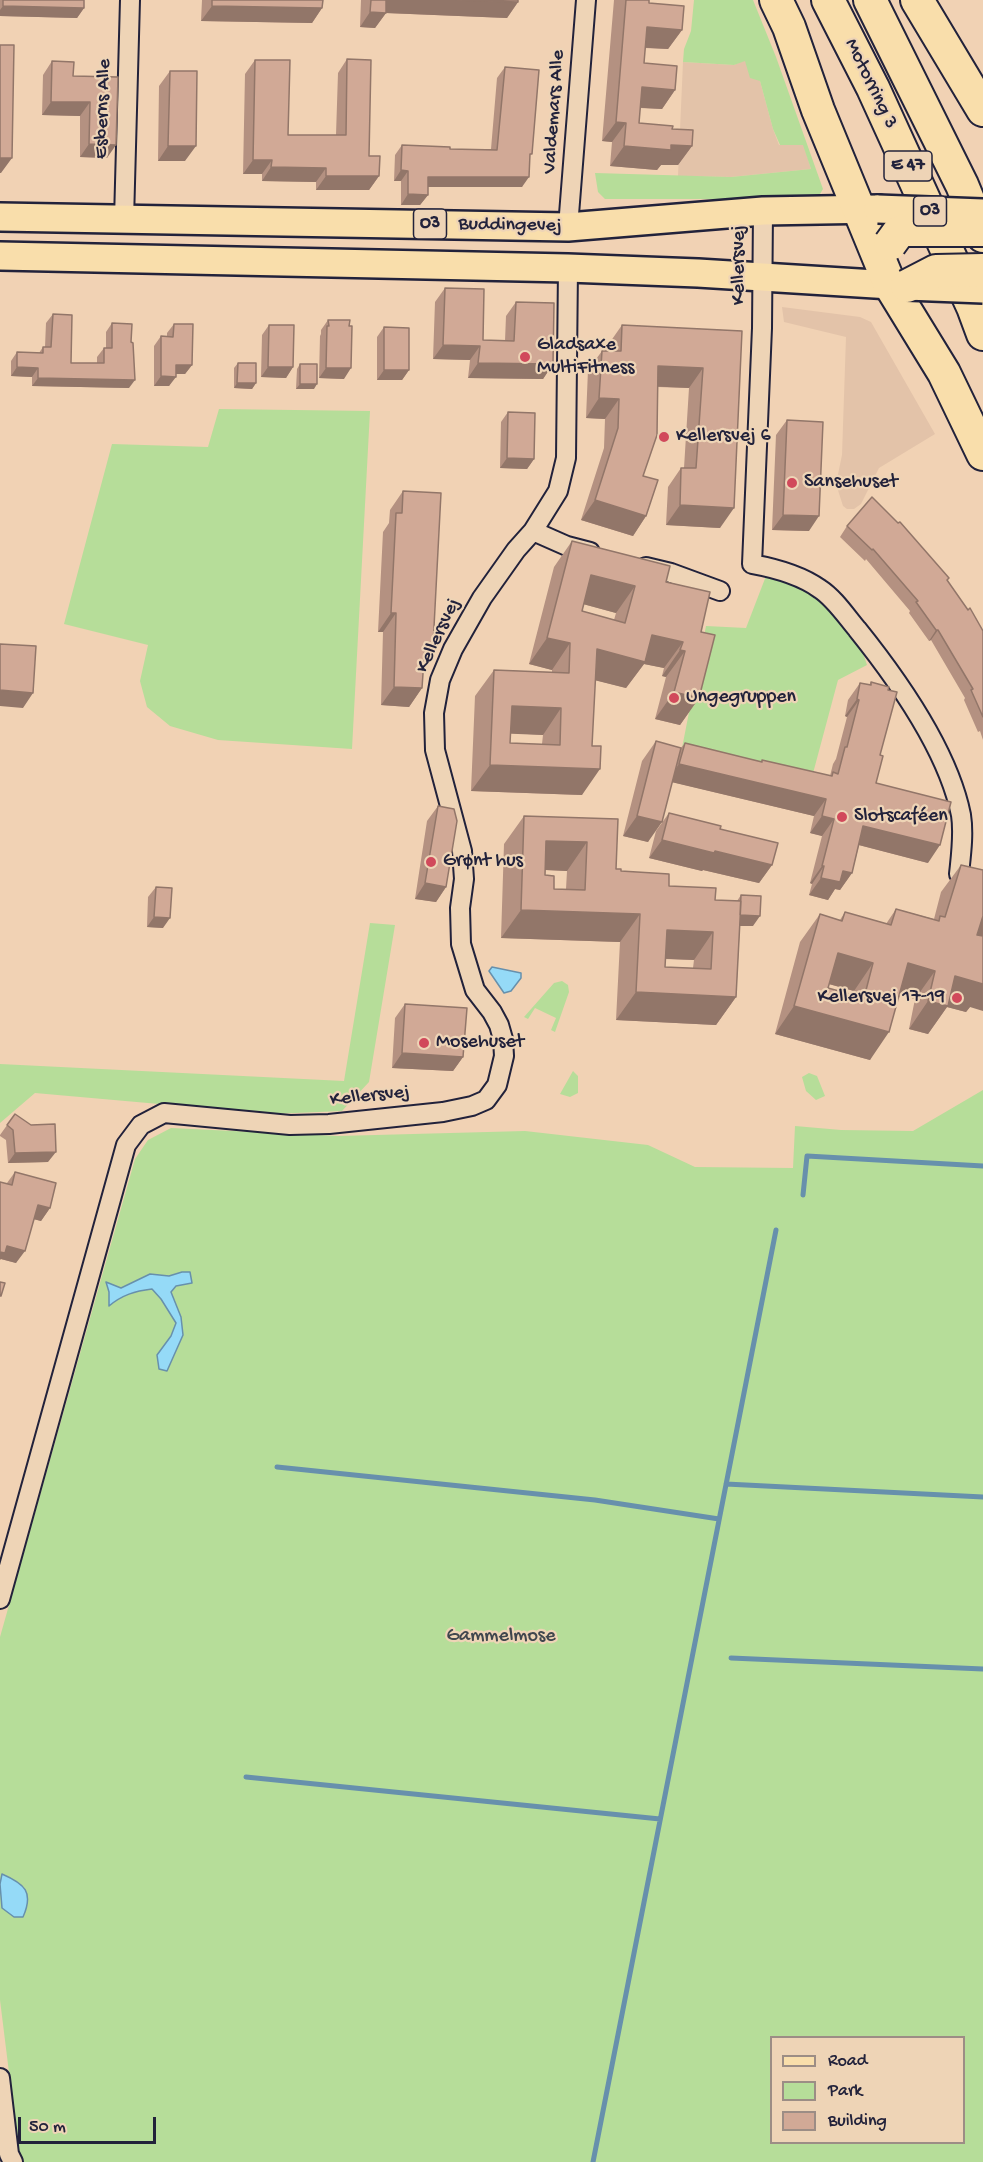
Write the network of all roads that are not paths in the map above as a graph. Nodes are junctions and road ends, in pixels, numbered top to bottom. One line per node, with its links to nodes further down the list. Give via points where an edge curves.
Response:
1 (130, 0): 12 (street, Esberns Alle)
2 (586, 0): 13 (street, Valdemars Alle)
3 (776, 0): 8 (highway, via 818,110)
4 (828, 0): 22 (highway, Motorring 3 / E 47, via 873,88)
5 (870, 0): 15 (highway, Motorring 3 / E 47, via 962,185)
6 (917, 0): 7 (highway)
7 (983, 110)
8 (868, 210): 9 (main road, Buddingevej / O3); 10 (main road, Buddingevej / O3, bridge); 20 (highway)
9 (763, 212): 13 (main road, Buddingevej / O3); 19 (street, Kellersvej)
10 (983, 213)
11 (0, 217): 12 (main road, Buddingevej / O3)
12 (124, 220): 13 (main road, Buddingevej / O3)
13 (568, 227)
14 (983, 230): 20 (highway, bridge, via 911,229 898,233 888,255)
15 (983, 236)
16 (0, 256): 17 (main road, Buddingevej / O3)
17 (568, 268): 19 (main road, Buddingevej / O3); 24 (street, Kellersvej, via 566,458 558,491)
18 (983, 270): 20 (highway, bridge, via 936,271)
19 (763, 278): 20 (main road, Buddingevej / O3); 28 (street, Kellersvej, via 752,564 803,579 822,590 903,689 933,741 956,793 962,838)
20 (898, 285): 21 (main road, Buddingevej / O3, bridge); 23 (highway)
21 (983, 289)
22 (983, 334)
23 (983, 454)
24 (533, 531): 25 (street, via 567,546); 29 (street, Kellersvej, via 482,598 453,649 440,680 434,713 435,750 462,851 461,944 475,990 492,1012 503,1039 504,1056 497,1085 486,1100 443,1112 290,1125 164,1113 141,1125 126,1145)
25 (612, 558)
26 (635, 564): 27 (street)
27 (720, 591)
28 (959, 874)
29 (0, 1599)
30 (0, 2078): 31 (street)
31 (13, 2162)

